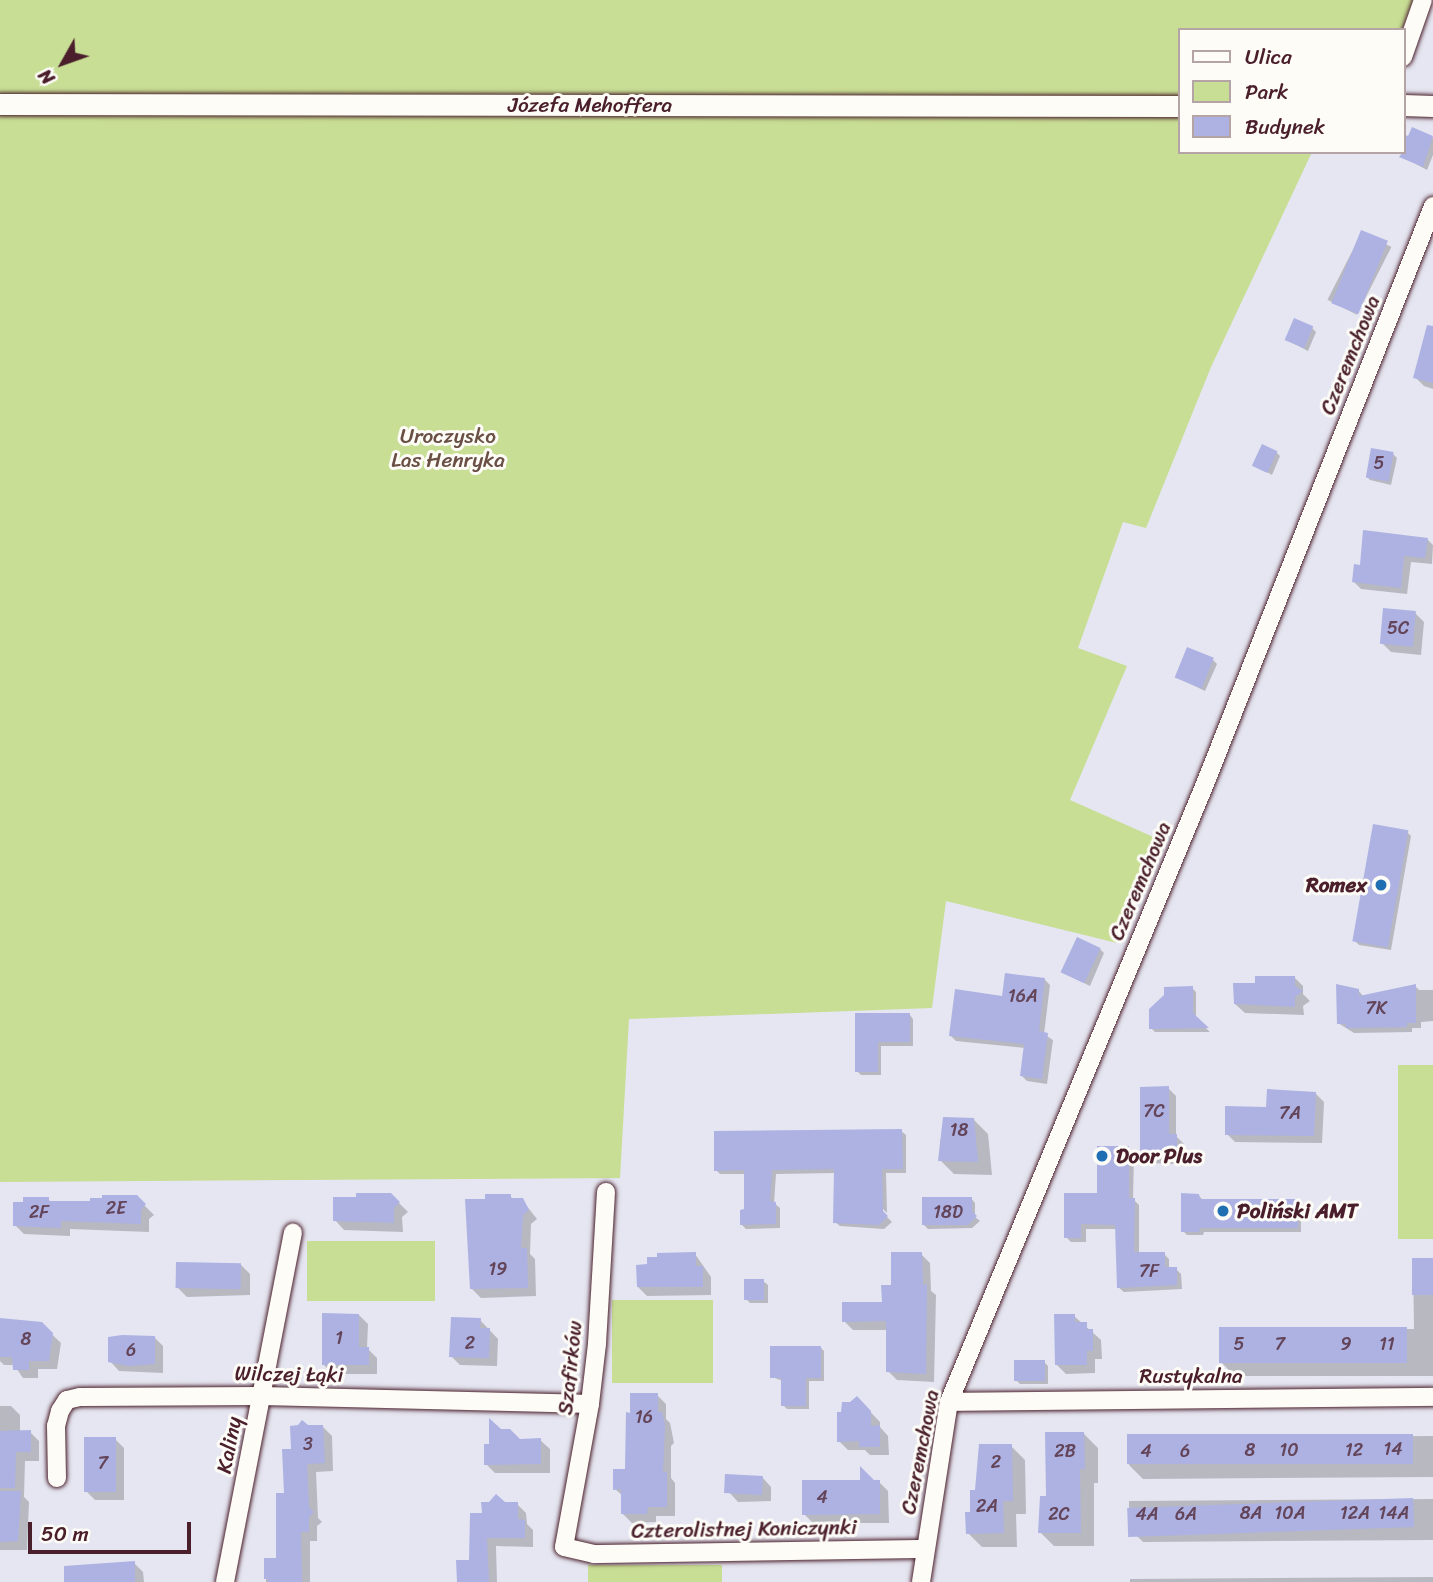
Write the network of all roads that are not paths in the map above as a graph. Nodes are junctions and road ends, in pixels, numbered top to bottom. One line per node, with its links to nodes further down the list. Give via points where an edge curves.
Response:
1 (1423, 0): 2 (street)
2 (1405, 51)
3 (0, 104): 5 (street, Józefa Mehoffera)
4 (1405, 105): 6 (street)
5 (1178, 106)
6 (1433, 106)
7 (1433, 206): 12 (street, Czeremchowa, via 1207,779)
8 (606, 1192): 13 (street, Szafirków)
9 (293, 1233): 10 (street, Kaliny)
10 (262, 1395): 13 (street, Wilczej Łąki); 14 (street, Wilczej Łąki, via 79,1397 67,1401 56,1426); 17 (street, Kaliny)
11 (1433, 1397): 12 (street, Rustykalna)
12 (949, 1402): 16 (street, Czeremchowa)
13 (590, 1404): 15 (street, Szafirków)
14 (57, 1478)
15 (564, 1547): 16 (street, Czterolistnej Koniczynki, via 594,1554)
16 (925, 1549): 18 (street, Czeremchowa)
17 (225, 1582)
18 (921, 1582)

